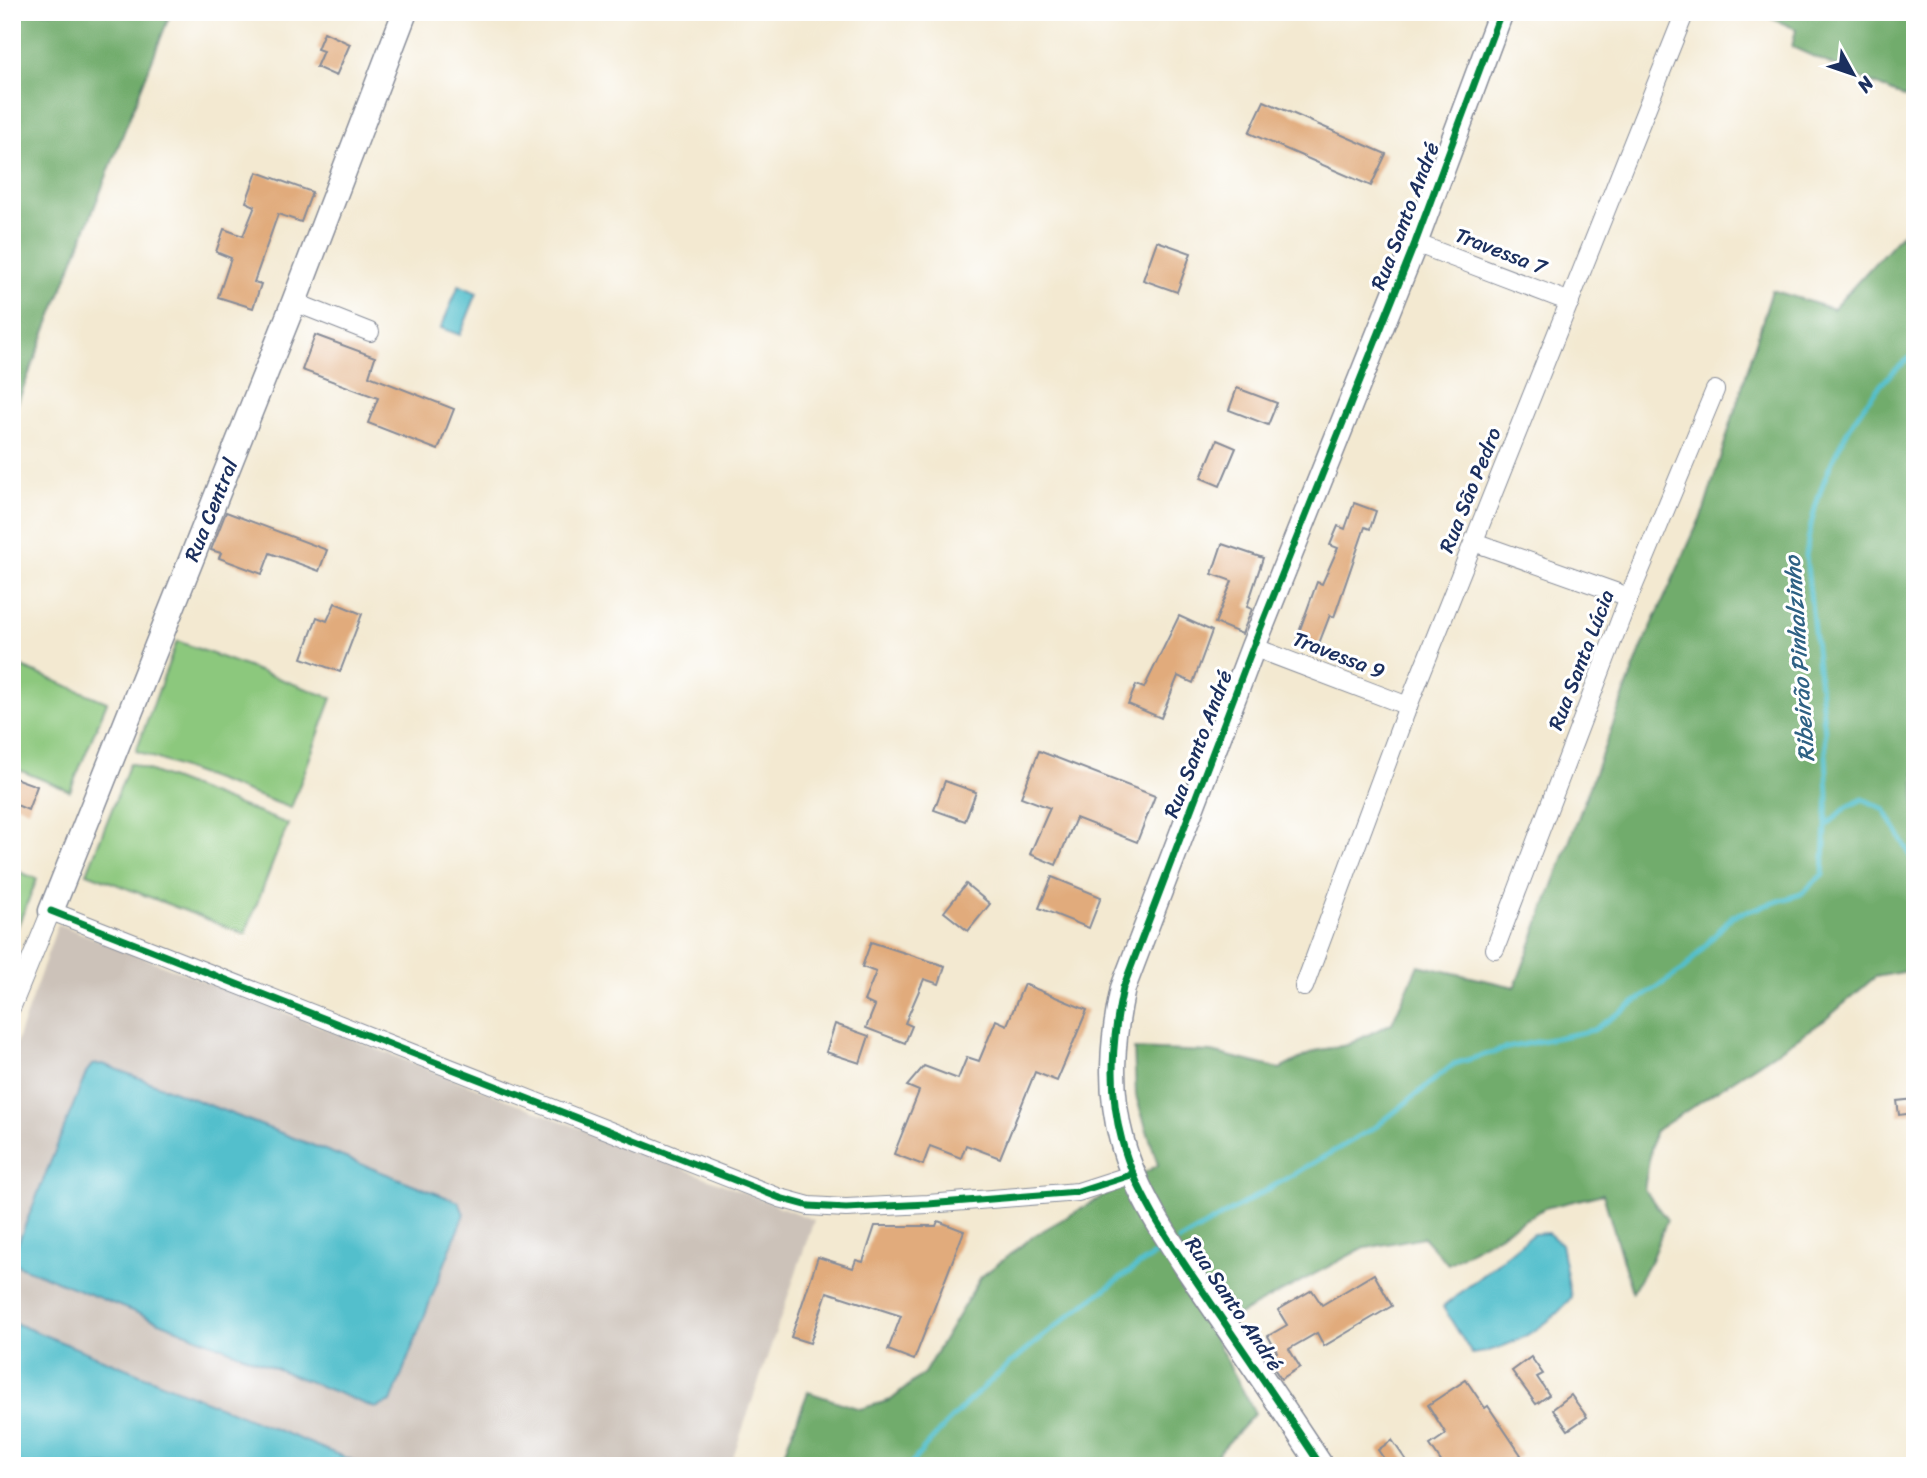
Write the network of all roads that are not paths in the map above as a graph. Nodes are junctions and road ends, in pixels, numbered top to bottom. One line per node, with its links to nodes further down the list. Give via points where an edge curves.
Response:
1 (405, 12): 5 (street, Rua Central)
2 (1501, 12): 4 (street, Rua Santo André)
3 (1685, 12): 6 (street, Rua São Pedro)
4 (1415, 243): 6 (street, Travessa 7); 11 (street, Rua Santo André)
5 (294, 302): 7 (street); 13 (street, Rua Central)
6 (1570, 302): 9 (street, Rua São Pedro)
7 (370, 332)
8 (1715, 390): 10 (street, Rua Santa Lúcia)
9 (1474, 542): 10 (street); 12 (street, Rua São Pedro)
10 (1629, 597): 14 (street, Rua Santa Lúcia)
11 (1253, 647): 12 (street, Travessa 9); 17 (street, Rua Santo André, via 1123,988 1113,1069 1118,1123)
12 (1408, 706): 15 (street, Rua São Pedro)
13 (51, 911): 16 (street, Rua Central); 17 (street, via 809,1206 846,1208 1078,1192)
14 (1495, 950)
15 (1304, 987)
16 (12, 1006)
17 (1133, 1174): 18 (street, Rua Santo André, via 1188,1268)
18 (1321, 1466)

